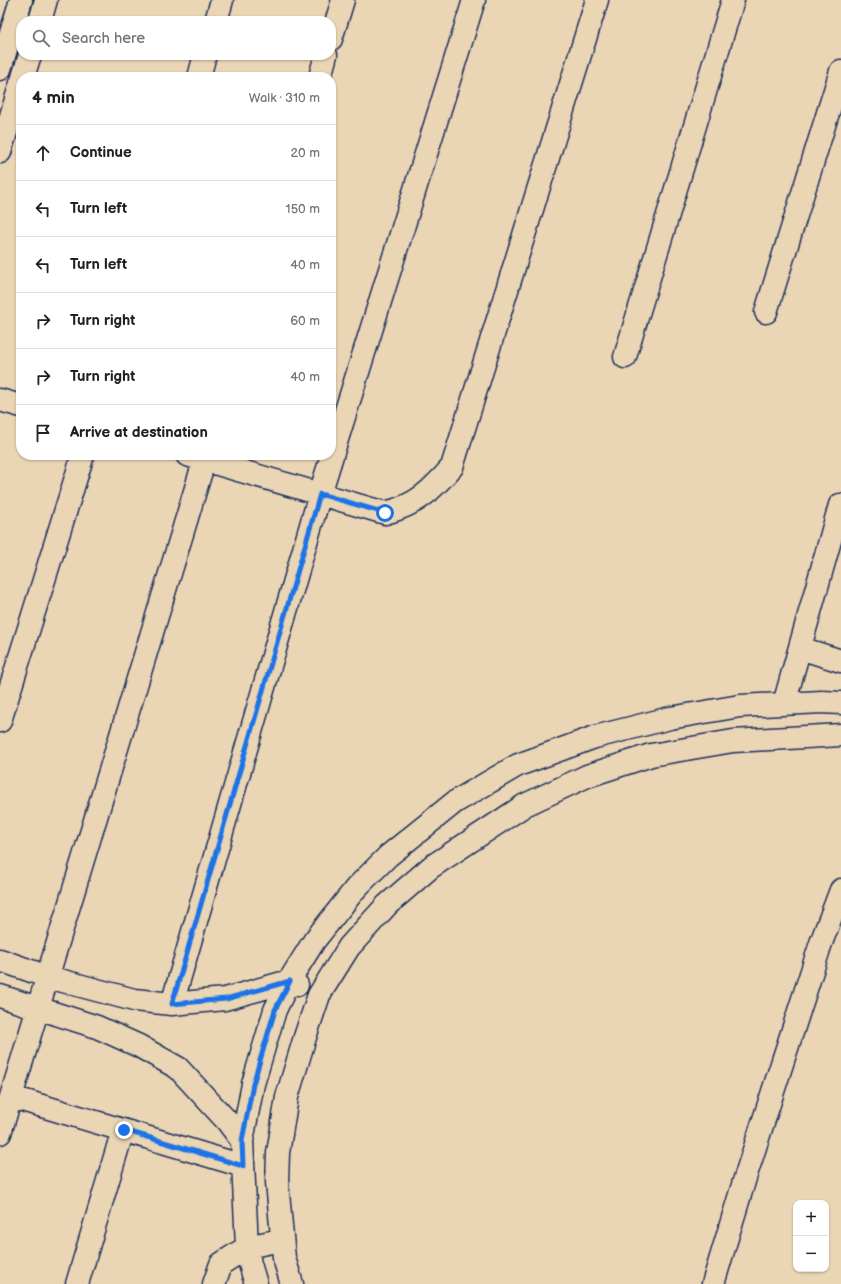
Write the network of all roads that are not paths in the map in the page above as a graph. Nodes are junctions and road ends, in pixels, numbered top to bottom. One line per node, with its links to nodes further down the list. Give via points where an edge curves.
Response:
1 (21, 0): 9 (street)
2 (46, 0): 10 (street)
3 (222, 0): 11 (street)
4 (343, 0): 12 (street)
5 (474, 0): 27 (street)
6 (597, 0): 32 (street, via 452,467 437,485 420,499 401,509 385,513)
7 (733, 0): 24 (street)
8 (16, 16): 16 (street)
9 (16, 16)
10 (41, 16)
11 (217, 16)
12 (336, 23)
13 (28, 60): 18 (street)
14 (203, 60): 19 (street)
15 (325, 60): 20 (street)
16 (0, 69)
17 (841, 71): 23 (street)
18 (25, 72)
19 (200, 72)
20 (321, 72)
21 (16, 99): 22 (street)
22 (0, 152)
23 (766, 312)
24 (625, 357)
25 (0, 400): 26 (street)
26 (16, 405)
27 (336, 443)
28 (81, 460): 38 (street)
29 (199, 460): 44 (street)
30 (210, 460): 32 (street)
31 (331, 460): 32 (street)
32 (320, 494): 48 (street)
33 (840, 505): 34 (street)
34 (800, 648): 35 (street); 37 (street)
35 (841, 661)
36 (841, 703): 37 (street)
37 (784, 704): 40 (street, via 740,706 670,718 595,736)
38 (0, 721)
39 (841, 735): 41 (street, via 733,741 651,755)
40 (573, 744): 41 (street); 45 (street, via 518,764 455,802 410,837 356,888 314,940)
41 (587, 776): 46 (street, via 525,805 431,867 387,905 349,947)
42 (841, 890): 61 (street, via 821,943)
43 (0, 960): 44 (street)
44 (48, 977): 48 (street, via 134,1000); 49 (street)
45 (290, 981): 46 (street); 48 (street, via 226,999); 53 (street, via 275,1010 253,1084)
46 (318, 995): 55 (street, via 287,1097 278,1153)
47 (0, 996): 49 (street)
48 (172, 1004)
49 (37, 1008): 50 (street); 53 (street, via 97,1027 139,1046 178,1068)
50 (12, 1097): 51 (street); 52 (street)
51 (124, 1130): 54 (street); 57 (street)
52 (0, 1133)
53 (242, 1141): 54 (street)
54 (243, 1166): 56 (street)
55 (281, 1240): 56 (street); 60 (street)
56 (247, 1247): 58 (street, via 221,1264); 59 (street)
57 (77, 1284)
58 (214, 1284)
59 (256, 1284)
60 (292, 1284)
61 (713, 1284)

